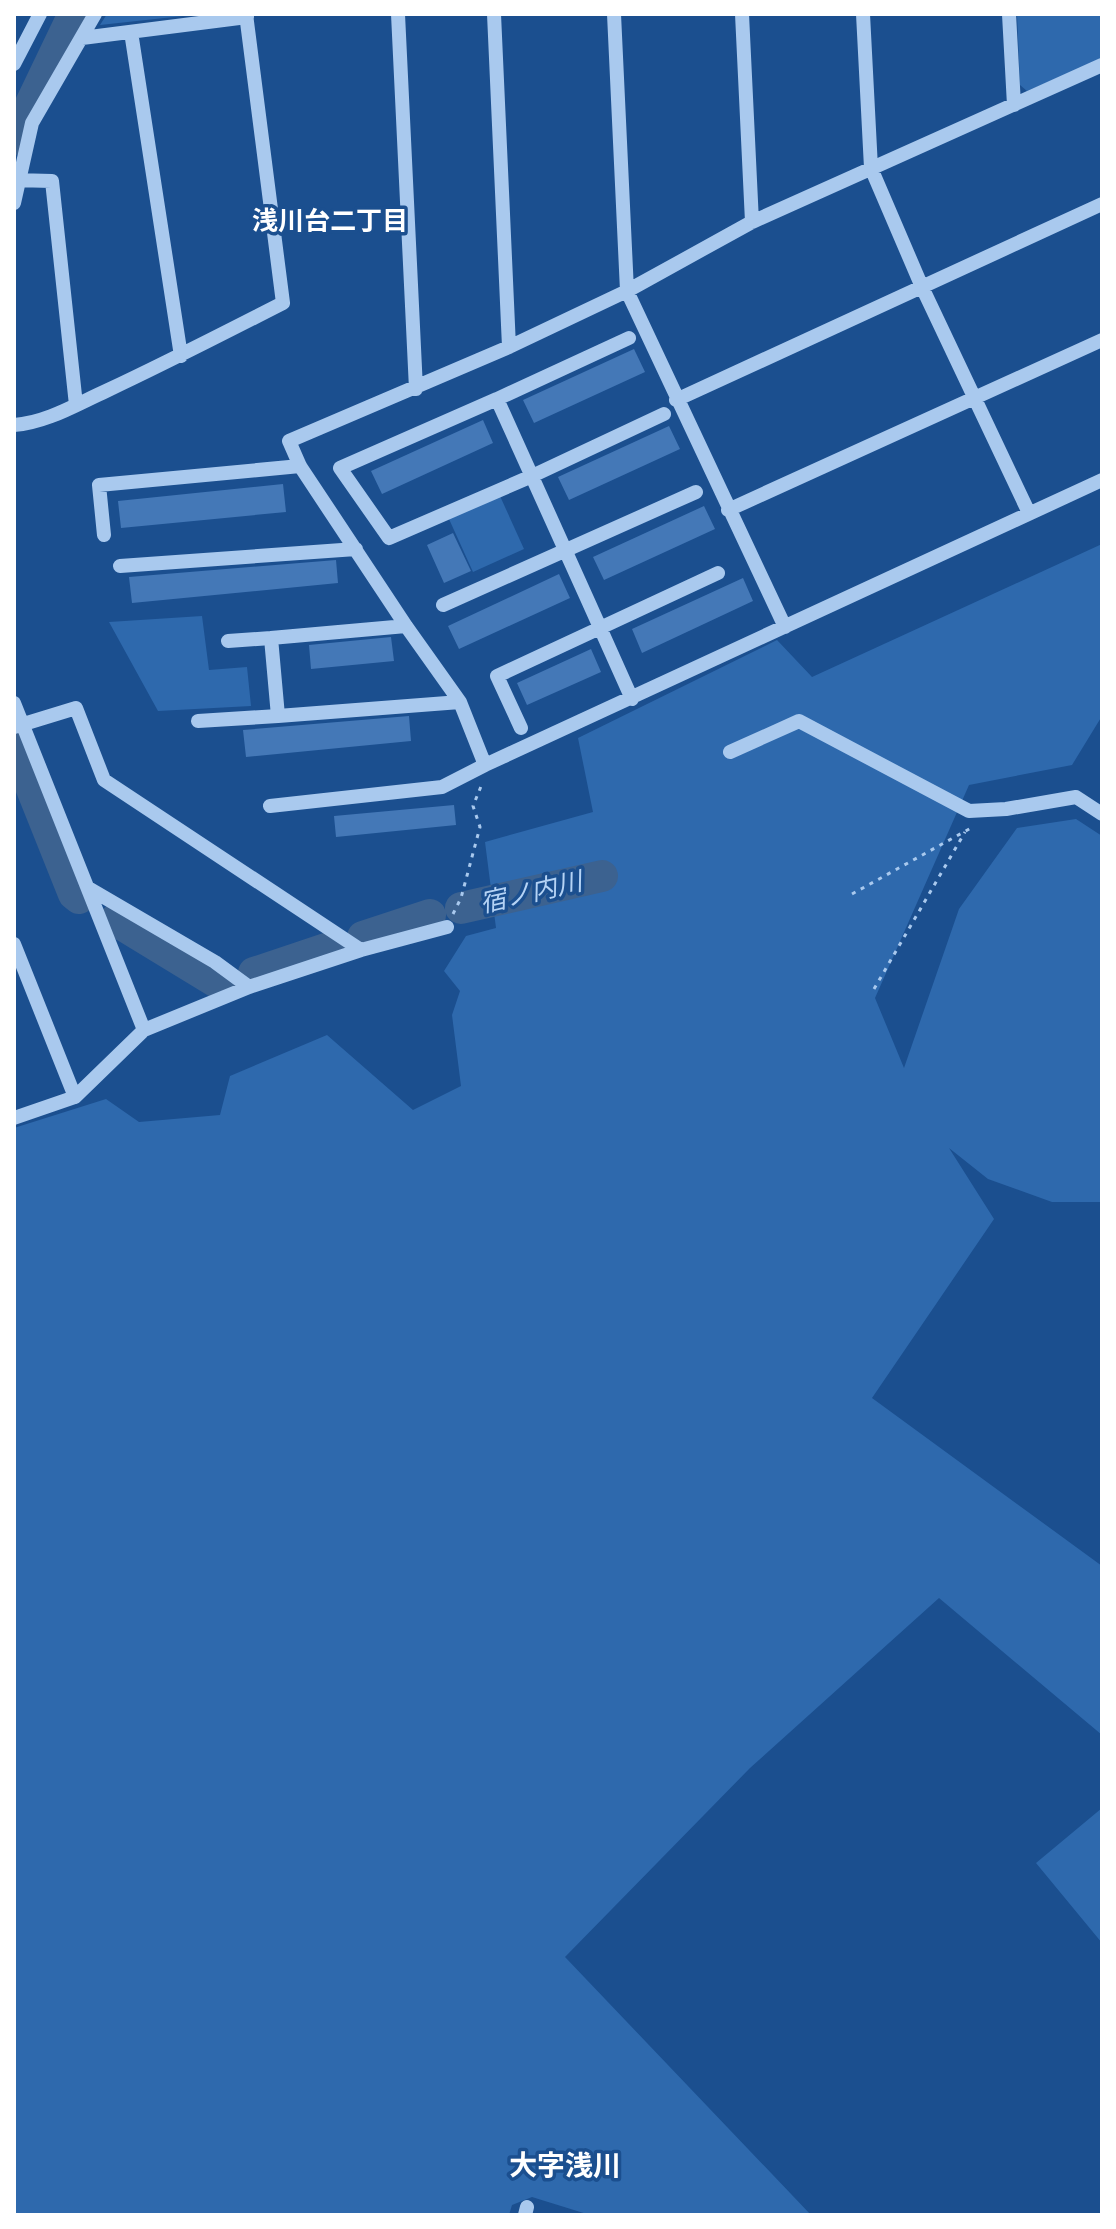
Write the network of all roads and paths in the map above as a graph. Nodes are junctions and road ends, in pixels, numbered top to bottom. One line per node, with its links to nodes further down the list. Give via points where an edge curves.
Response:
1 (40, 14): 12 (street)
2 (95, 14): 11 (street)
3 (398, 14): 26 (street)
4 (494, 14): 24 (street)
5 (614, 14): 21 (street)
6 (742, 14): 19 (street)
7 (863, 14): 15 (street)
8 (1009, 14): 14 (street)
9 (247, 16): 10 (street); 25 (street, via 283,303)
10 (131, 32): 11 (street); 25 (street)
11 (82, 38): 16 (street, via 32,123)
12 (14, 64)
13 (1102, 65): 14 (street)
14 (1014, 105): 15 (street)
15 (871, 168): 19 (street); 20 (street)
16 (18, 180): 17 (street); 30 (street, via 52,181)
17 (14, 203)
18 (1102, 204): 20 (street)
19 (752, 222): 21 (street)
20 (922, 287): 28 (street); 29 (street)
21 (627, 291): 24 (street); 29 (street)
22 (629, 338): 27 (street)
23 (1102, 340): 28 (street)
24 (509, 347): 26 (street)
25 (181, 356): 30 (street)
26 (416, 389): 33 (street, via 289,441)
27 (497, 399): 34 (street); 34 (street, via 340,468 389,538)
28 (973, 399): 37 (street); 38 (street)
29 (676, 400): 37 (street)
30 (76, 405): 32 (street)
31 (664, 414): 34 (street)
32 (14, 425)
33 (300, 466): 39 (street, via 99,485); 40 (street)
34 (532, 476): 41 (street)
35 (1102, 480): 38 (street)
36 (696, 492): 41 (street)
37 (728, 510): 46 (street)
38 (1029, 513): 46 (street)
39 (104, 535)
40 (356, 549): 42 (street); 45 (street)
41 (567, 552): 44 (street); 47 (street)
42 (120, 566)
43 (718, 573): 47 (street)
44 (443, 605)
45 (406, 626): 48 (street); 51 (street)
46 (785, 627): 50 (street)
47 (600, 628): 50 (street); 56 (street, via 497,676)
48 (271, 638): 49 (street); 53 (street)
49 (228, 641)
50 (632, 699): 58 (street)
51 (460, 702): 53 (street); 58 (street)
52 (14, 703): 55 (street)
53 (278, 716): 54 (street)
54 (198, 721)
55 (18, 726): 63 (street); 68 (street, via 76,708 104,780)
56 (521, 728)
57 (730, 752): 60 (street, via 799,721 969,811 1076,797)
58 (485, 765): 59 (street, via 442,787); 65 (path, via 473,806 480,827)
59 (270, 806)
60 (1102, 814)
61 (979, 824): 62 (path)
62 (965, 832): 64 (path); 70 (path)
63 (90, 889): 69 (street); 71 (street)
64 (852, 894)
65 (461, 898)
66 (447, 927): 68 (street)
67 (14, 944): 72 (street)
68 (361, 950): 69 (street)
69 (249, 987): 71 (street)
70 (874, 989)
71 (144, 1030): 72 (street)
72 (75, 1097): 73 (street)
73 (14, 1118)

